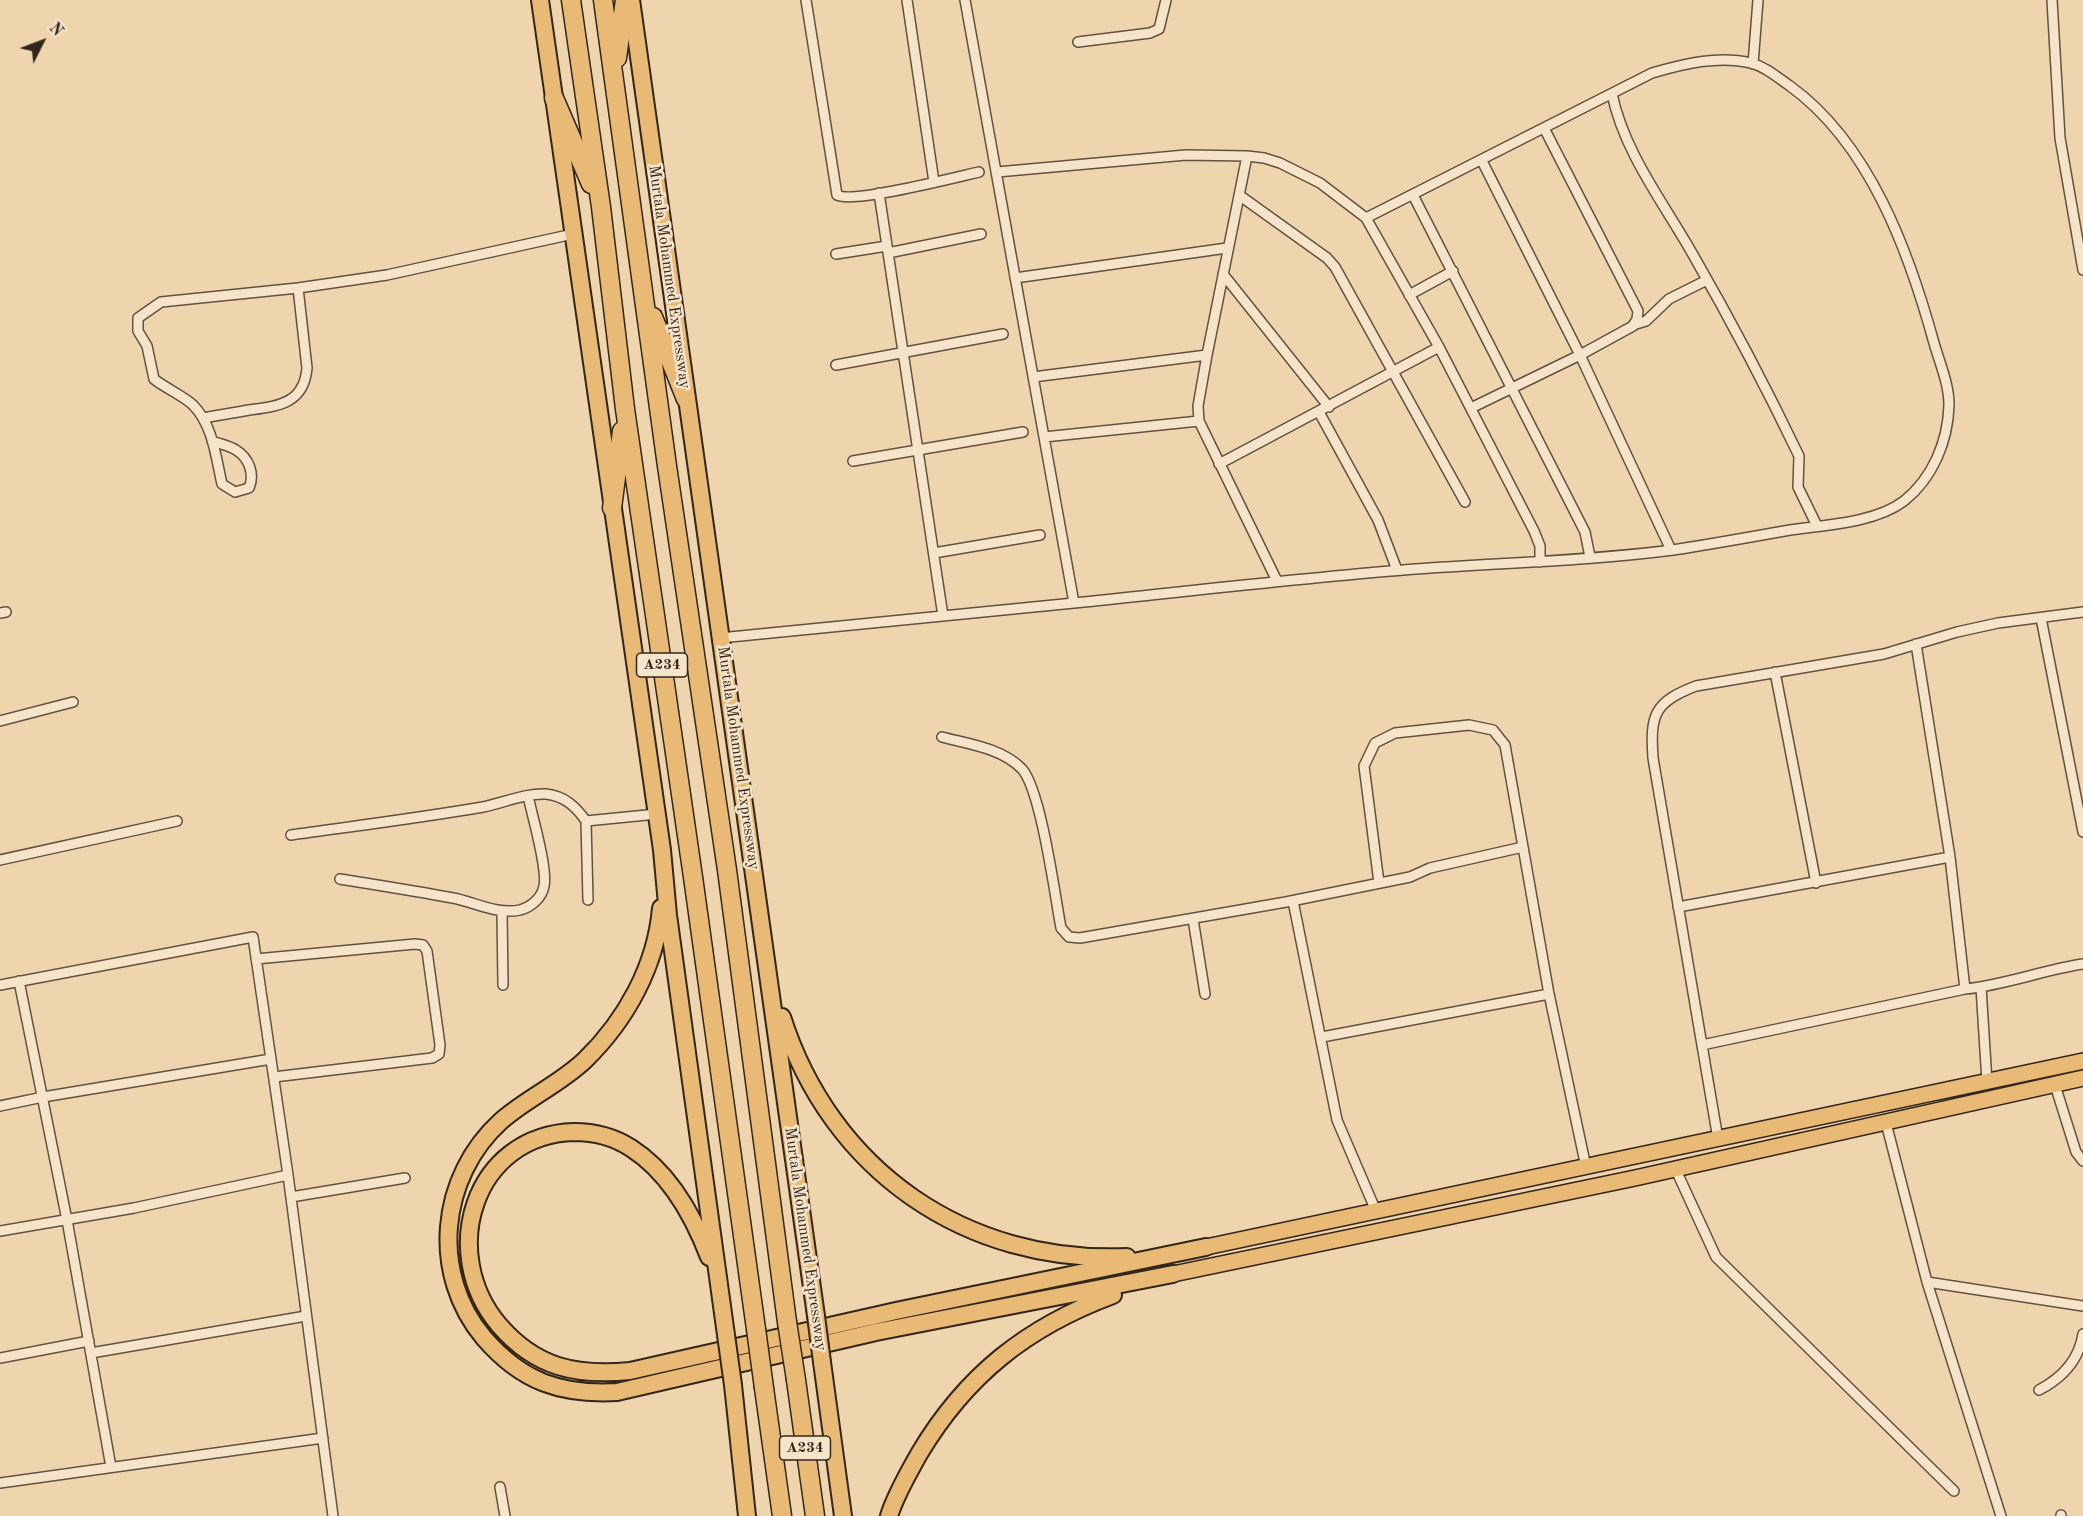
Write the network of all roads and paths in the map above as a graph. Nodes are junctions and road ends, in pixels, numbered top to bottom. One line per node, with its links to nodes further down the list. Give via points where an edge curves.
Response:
1 (540, 0): 16 (highway)
2 (571, 0): 26 (highway, A234)
3 (603, 0): 14 (highway, Murtala Mohammed Expressway / A234)
4 (625, 0): 14 (highway)
5 (631, 0): 51 (highway, Murtala Mohammed Expressway)
6 (806, 0): 23 (street, via 836,190 841,197)
7 (907, 0): 22 (street)
8 (965, 0): 21 (street)
9 (1166, 0): 12 (street, via 1160,29)
10 (1758, 0): 13 (street)
11 (2052, 0): 33 (street, via 2060,138)
12 (1078, 42)
13 (1753, 64): 15 (street, via 1716,60 1669,68); 66 (street, via 1770,72 1818,111 1840,135 1870,180 1919,287 1948,392 1942,448 1917,488 1903,501 1870,517)
14 (614, 80): 39 (highway, Murtala Mohammed Expressway / A234)
15 (1612, 94): 17 (street); 37 (street, via 1625,139)
16 (554, 98): 26 (highway); 28 (highway)
17 (1544, 128): 19 (street); 41 (street, via 1638,311)
18 (1247, 156): 21 (street, via 1186,154); 24 (street); 27 (street, via 1301,172)
19 (1482, 161): 25 (street); 46 (street)
20 (979, 172): 22 (street)
21 (997, 172): 36 (street)
22 (934, 182): 23 (street)
23 (879, 193): 31 (street)
24 (1239, 195): 30 (street); 48 (street, via 1335,267)
25 (1413, 195): 27 (street); 34 (street)
26 (601, 207): 54 (highway, A234)
27 (1366, 218): 40 (street)
28 (573, 234): 38 (street, via 387,274); 65 (highway)
29 (981, 234): 31 (street)
30 (1227, 248): 35 (street); 36 (street)
31 (888, 250): 32 (street); 44 (street)
32 (836, 254)
33 (2083, 270)
34 (1453, 271): 40 (street); 50 (street)
35 (1223, 274): 45 (street); 52 (street)
36 (1015, 278): 49 (street)
37 (1707, 280): 41 (street, via 1669,299 1646,321); 66 (street, via 1799,456 1798,487)
38 (298, 288): 56 (street, via 307,369 300,390 278,406); 56 (street, via 161,302 138,318 138,331 147,346 154,379 192,404)
39 (642, 288): 51 (highway); 154 (highway, Murtala Mohammed Expressway / A234, bridge)
40 (1410, 295): 43 (street)
41 (1633, 326): 46 (street)
42 (1004, 334): 44 (street)
43 (1439, 347): 48 (street); 53 (street)
44 (903, 353): 47 (street); 61 (street)
45 (1207, 355): 49 (street); 57 (street)
46 (1580, 355): 50 (street); 68 (street)
47 (836, 365)
48 (1393, 372): 52 (street); 64 (street)
49 (1033, 377): 59 (street)
50 (1513, 388): 53 (street); 70 (street, via 1585,532)
51 (686, 399): 78 (highway, Murtala Mohammed Expressway)
52 (1329, 407): 55 (street)
53 (1471, 408): 71 (street, via 1534,531)
54 (625, 409): 65 (highway); 153 (highway, A234, bridge)
55 (1319, 412): 63 (street); 72 (street, via 1378,520)
56 (203, 418): 60 (street)
57 (1199, 421): 59 (street); 63 (street)
58 (1023, 432): 61 (street)
59 (1044, 437): 74 (street)
60 (212, 441): 60 (street, via 222,484 236,492 249,488 253,480 250,466 236,450)
61 (918, 450): 62 (street); 69 (street)
62 (853, 461)
63 (1219, 464): 73 (street)
64 (1465, 501)
65 (612, 508): 86 (highway)
66 (1817, 526): 68 (street)
67 (1040, 534): 69 (street)
68 (1671, 550): 70 (street)
69 (934, 553): 76 (street)
70 (1590, 557): 71 (street)
71 (1540, 562): 72 (street)
72 (1397, 570): 73 (street)
73 (1277, 581): 74 (street)
74 (1074, 603): 76 (street)
75 (2083, 612): 77 (street)
76 (943, 616): 78 (street)
77 (2041, 618): 79 (street, via 1968,630); 85 (street)
78 (720, 638): 105 (highway, Murtala Mohammed Expressway)
79 (1916, 644): 80 (street, via 1884,654); 93 (street)
80 (1775, 672): 97 (street); 100 (street, via 1696,686 1663,704 1654,715 1653,758)
81 (73, 702): 82 (street)
82 (0, 721)
83 (942, 736): 102 (street, via 993,751 1021,768 1028,777 1061,928 1069,937)
84 (528, 796): 88 (street, via 546,794 561,798); 90 (street); 101 (street, via 545,884 534,903 519,910)
85 (2081, 809): 89 (street)
86 (657, 814): 88 (street); 92 (highway)
87 (177, 821): 94 (street)
88 (586, 821): 98 (street)
89 (2083, 832)
90 (291, 835)
91 (1522, 847): 96 (street); 96 (street, via 1505,745 1493,730 1469,725 1395,733 1375,743 1364,766); 112 (street)
92 (662, 850): 135 (highway, via 660,921 634,997 585,1060 486,1135 463,1172 455,1196 447,1241 454,1285 477,1329 513,1366 563,1390 589,1394 617,1392 876,1332); 137 (highway)
93 (1950, 857): 97 (street); 110 (street)
94 (0, 860)
95 (340, 879): 101 (street)
96 (1379, 883): 99 (street)
97 (1816, 883): 100 (street)
98 (588, 900)
99 (1293, 901): 102 (street); 113 (street)
100 (1678, 907): 114 (street)
101 (502, 911): 108 (street)
102 (1193, 919): 111 (street)
103 (256, 959): 106 (street, via 253,937); 115 (street); 117 (street, via 415,945 423,945 427,951 439,1054)
104 (2083, 964): 109 (street)
105 (768, 967): 134 (highway, via 795,1052 829,1114 870,1162 925,1206 975,1233 1043,1251 1116,1257); 155 (highway, Murtala Mohammed Expressway, bridge)
106 (19, 981): 107 (street); 121 (street)
107 (0, 985)
108 (503, 985)
109 (1981, 987): 110 (street); 119 (street)
110 (1965, 989): 114 (street)
111 (1205, 994)
112 (1549, 994): 113 (street); 126 (street)
113 (1322, 1037): 131 (street, via 1337,1120)
114 (1702, 1045): 124 (street)
115 (271, 1059): 117 (street); 121 (street)
116 (2083, 1061): 119 (main road)
117 (274, 1077): 128 (street)
118 (2083, 1078): 120 (main road)
119 (1987, 1082): 124 (main road)
120 (2055, 1085): 123 (main road); 125 (street, via 2076,1152)
121 (43, 1097): 122 (street); 132 (street)
122 (0, 1106)
123 (1886, 1122): 127 (main road); 136 (street)
124 (1718, 1139): 126 (main road)
125 (2083, 1161)
126 (1586, 1167): 131 (main road)
127 (1675, 1168): 135 (main road); 149 (street, via 1716,1257)
128 (288, 1176): 130 (street); 132 (street)
129 (405, 1178): 130 (street)
130 (291, 1197): 139 (street)
131 (1376, 1211): 134 (main road)
132 (67, 1220): 133 (street); 141 (street)
133 (0, 1231)
134 (1206, 1247): 137 (highway, via 630,1371 589,1373 557,1366 523,1348 485,1305 468,1254 470,1218 476,1200 495,1169 526,1145 562,1133 611,1138 643,1156 673,1187 702,1239)
135 (1173, 1274): 156 (highway, via 1062,1316 1003,1355 948,1412 906,1478)
136 (1927, 1282): 138 (street); 157 (street)
137 (721, 1296): 152 (highway, bridge)
138 (2083, 1305)
139 (306, 1316): 142 (street); 145 (street)
140 (2083, 1334): 144 (street, via 2072,1363)
141 (88, 1341): 142 (street); 143 (street)
142 (91, 1353): 146 (street)
143 (0, 1358)
144 (2039, 1390)
145 (323, 1438): 146 (street); 150 (street)
146 (111, 1467): 147 (street)
147 (0, 1483)
148 (500, 1486): 151 (street)
149 (1954, 1491)
150 (333, 1516)
151 (505, 1516)
152 (747, 1516)
153 (782, 1516)
154 (815, 1516)
155 (843, 1516)
156 (889, 1516)
157 (2001, 1516)

